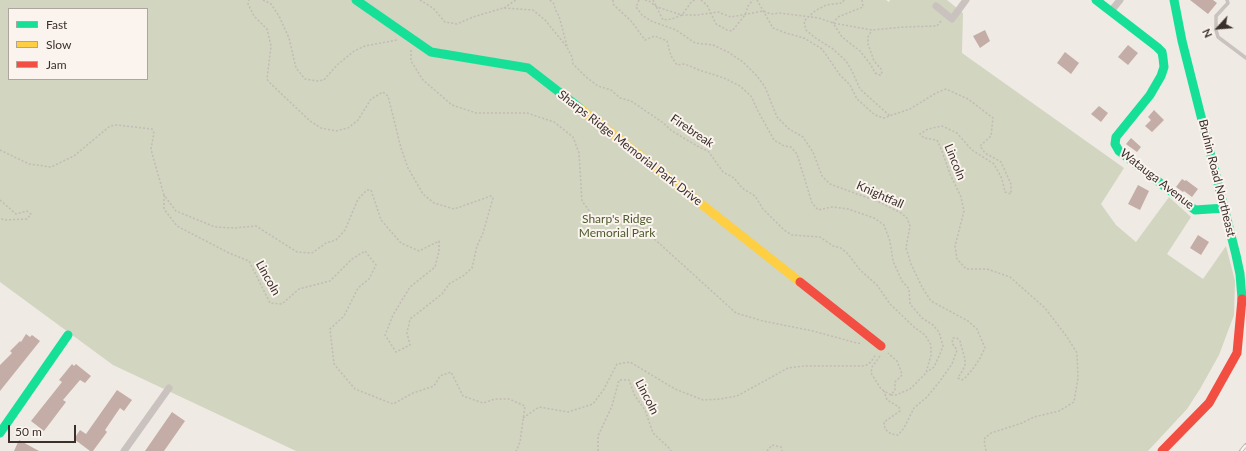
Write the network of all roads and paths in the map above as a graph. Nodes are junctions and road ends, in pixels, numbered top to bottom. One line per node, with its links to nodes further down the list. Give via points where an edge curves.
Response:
1 (249, 0): 39 (path, via 248,4 254,16 267,29 271,46 269,82 310,121 321,128 336,131 348,128 358,120 371,99 383,92 388,96 408,168 423,194 434,203 454,209 491,196 493,198 472,268 449,284 442,294 410,319 407,333 410,345 396,352 385,335 410,287 435,267 439,241 420,251 401,243 381,220 371,190 367,190 358,199 345,230 336,240 326,243 312,253 297,252 256,226 215,227 176,211)
2 (263, 0): 34 (path, via 270,4 279,16 289,38 296,68 305,79 324,80 354,51)
3 (356, 0): 34 (street, Sharps Ridge Memorial Park Drive)
4 (420, 0): 24 (path, Firebreak, via 433,8 445,22 457,24)
5 (516, 0): 24 (path)
6 (550, 0): 35 (path, via 559,16)
7 (613, 0): 45 (path, via 613,4 632,22 645,40 655,36 667,41 671,56 677,65 685,64 724,78 740,86 751,96 774,140 791,147 797,154 812,203 818,210 832,207 848,209 874,218 884,225 890,241 893,262 909,289 910,304 939,332 943,346 934,367)
8 (639, 0): 47 (path, Knightfall, via 636,7 651,21 676,30 695,43 713,44 743,62 765,87 777,117 803,137 813,152 822,176 830,184 879,202 907,218 910,226 906,248 910,264 922,287 931,301 963,318 977,329 985,348 972,370 962,380 958,378 966,366 960,341 953,338 952,343 957,350 952,364 927,397 914,408 898,435 891,434 885,429 884,422 900,411 899,407 887,400)
9 (645, 0): 23 (path)
10 (653, 0): 23 (path)
11 (696, 0): 28 (path, via 692,1)
12 (701, 0): 27 (path)
13 (754, 0): 29 (path, via 748,6)
14 (757, 0): 25 (path)
15 (844, 0): 30 (path, via 842,3 826,5)
16 (862, 0): 32 (path, via 863,6 838,17)
17 (966, 0): 22 (street, via 952,20)
18 (1096, 0): 26 (street)
19 (1120, 0): 26 (street)
20 (1174, 0): 41 (street, Bruhin Road Northeast)
21 (1227, 0): 36 (lane, via 1228,3 1216,16 1218,37)
22 (936, 6)
23 (657, 7): 28 (path); 28 (path, via 663,20)
24 (503, 8): 35 (path, Firebreak, via 533,10 545,20)
25 (763, 11): 29 (path); 30 (path); 37 (path, via 773,28 804,38 822,49 850,85 857,99 875,115 884,118)
26 (1110, 11): 41 (street, Watauga Avenue, via 1157,47 1164,58 1161,76 1150,95 1116,137 1114,144 1118,151 1195,210)
27 (710, 13): 28 (path); 29 (path, via 718,12 731,17); 29 (path, via 716,24 732,31)
28 (682, 15)
29 (745, 15)
30 (808, 17): 32 (path); 37 (path, via 804,21 806,30 846,61 860,89)
31 (941, 19): 33 (path, via 937,26)
32 (833, 23): 33 (path); 33 (path, via 842,37 860,51 875,73 880,75 881,69 874,60 868,44)
33 (872, 30)
34 (411, 38): 44 (street, Sharps Ridge Memorial Park Drive, via 431,52 528,68); 44 (path, via 411,61 423,80 452,105 476,113 527,113 554,122 574,137 579,153 582,201 593,216 640,226 736,313 853,342)
35 (567, 47): 45 (path, Firebreak, via 573,64 598,86 631,101 672,131 708,151 723,172 754,196 784,230 792,235 820,237 848,254 860,270 877,285 890,304 925,335 931,346)
36 (1246, 58)
37 (890, 116): 57 (path, Lincoln, via 910,109 946,89 968,99 994,118 991,136 980,146 985,153 1001,162 1011,184 1011,194 1005,192 994,164 972,150 957,133 942,126 920,134 924,138 937,140 961,197 964,211 955,246 957,259 966,269 987,269 1010,277 1044,308 1077,353 1078,378 1074,402 1059,411 1034,417 991,434 984,439)
38 (0, 150): 39 (path, via 29,164 51,167 74,156 110,126 152,129 154,133 151,149)
39 (164, 195): 49 (path, Lincoln, via 164,208 177,226 249,261 270,303 282,304 300,289 330,281 352,259 365,251 376,265 368,279 358,288 344,316 330,329 334,364 355,389 393,404 413,393 434,386 440,376 451,372 463,396 483,404 495,399 509,399 525,406)
40 (0, 200): 42 (path, via 16,214 26,211 31,214 28,219)
41 (1225, 208): 58 (street, Bruhin Road Northeast, via 1242,294 1237,353 1209,403)
42 (0, 218)
43 (68, 335): 50 (street)
44 (881, 346): 47 (path, via 880,358 872,367 871,373); 48 (path, via 897,361 902,375 895,382 895,390); 49 (path, via 871,362 865,366 788,368 737,396 720,399 703,400 675,389 630,362 617,364 593,404 568,412 539,407)
45 (926, 373): 48 (path, via 910,389)
46 (169, 388): 51 (street)
47 (884, 391): 48 (path)
48 (891, 395)
49 (522, 418): 52 (path, Lincoln, via 520,442)
50 (0, 433)
51 (124, 451)
52 (516, 451)
53 (598, 451): 54 (path, Lincoln, via 598,436 612,406 618,380 630,380 635,396 646,410 653,433)
54 (672, 451)
55 (767, 451): 56 (path, via 772,445 781,448)
56 (782, 451)
57 (986, 451)
58 (1162, 451)

